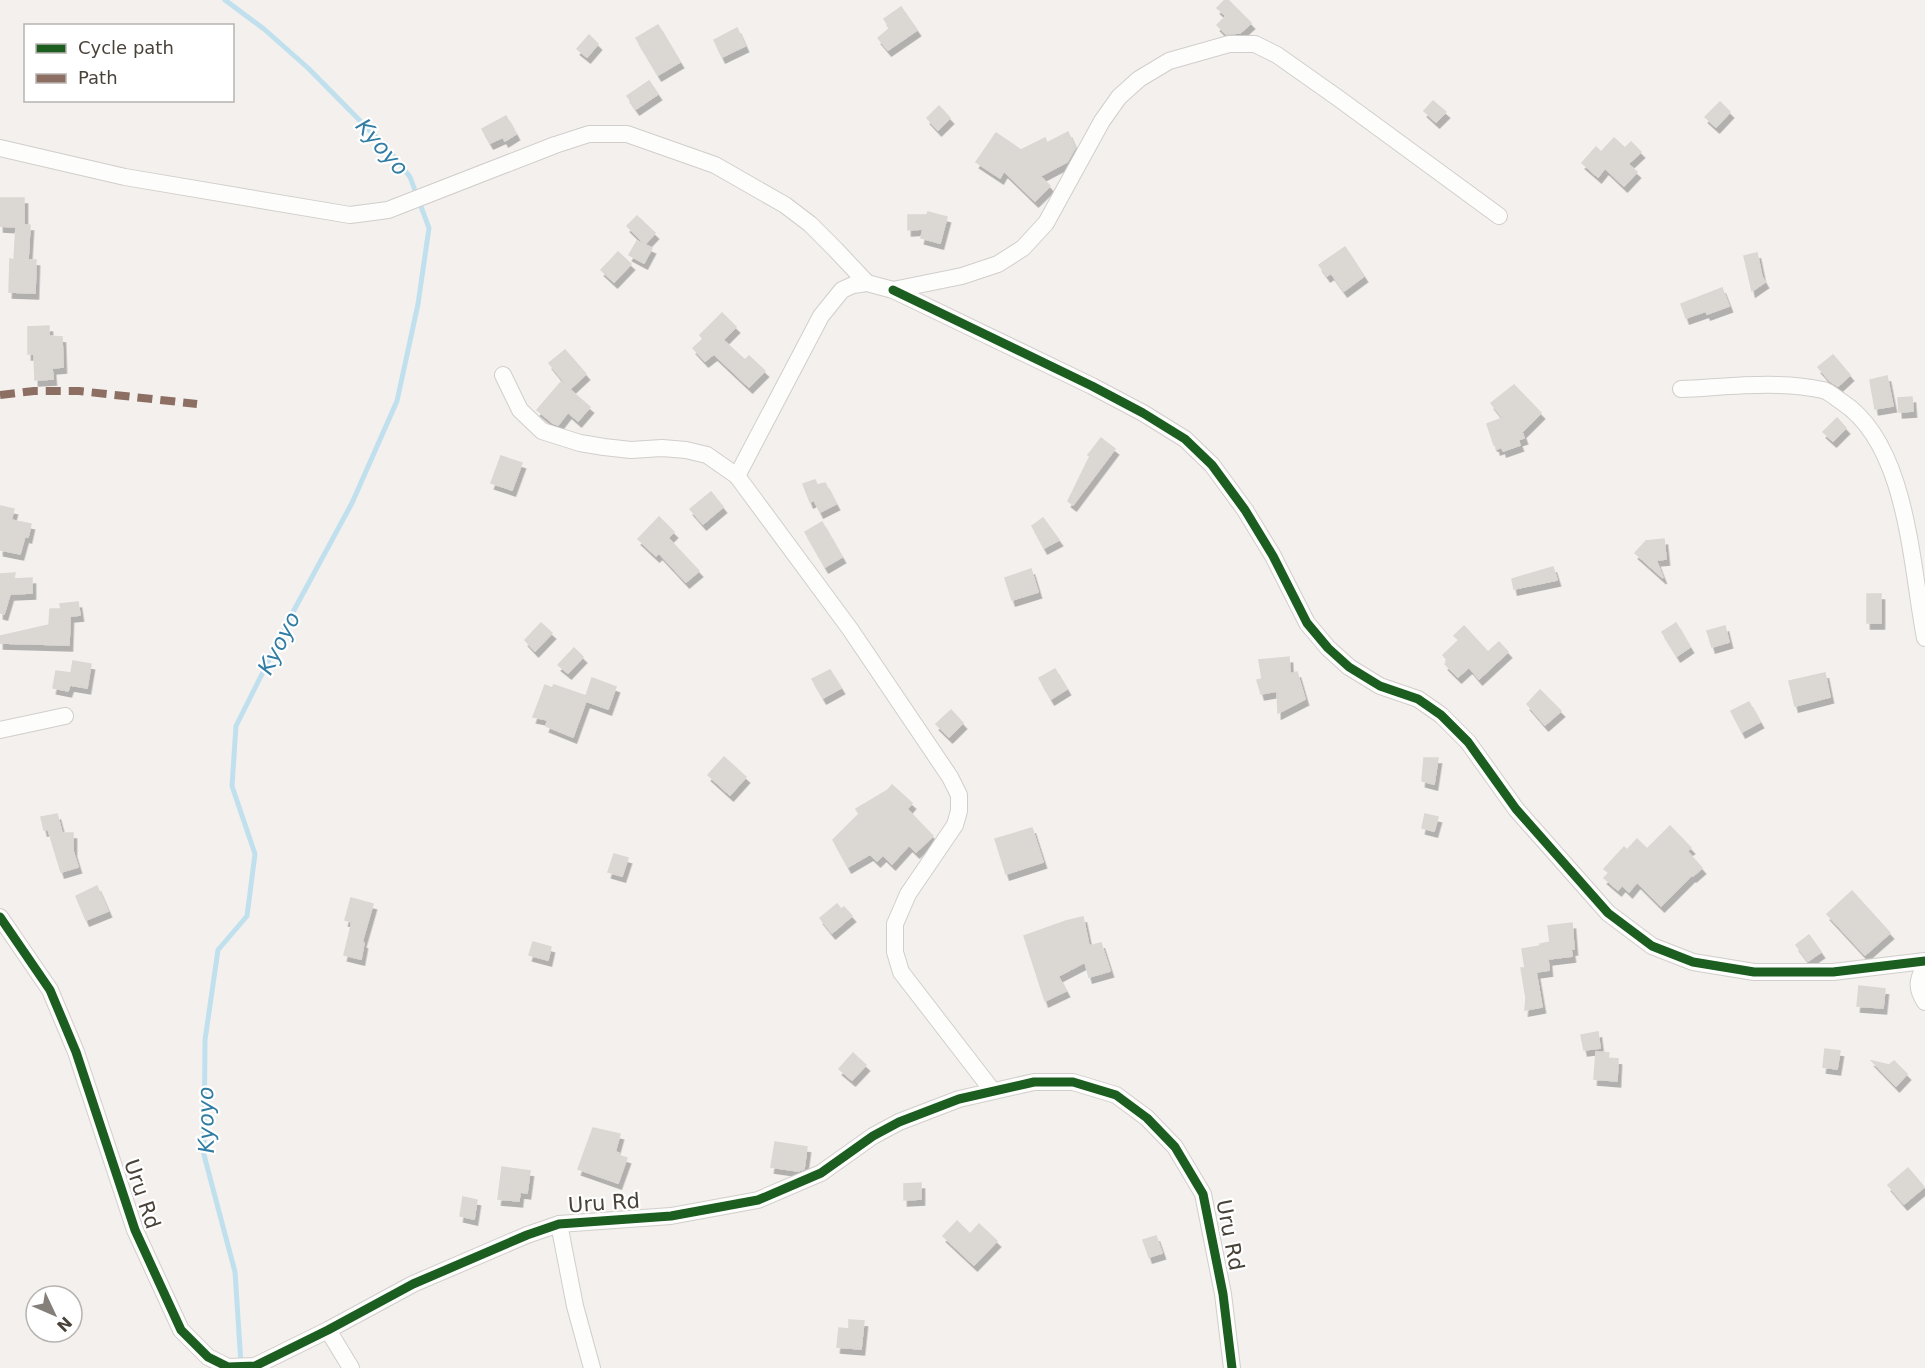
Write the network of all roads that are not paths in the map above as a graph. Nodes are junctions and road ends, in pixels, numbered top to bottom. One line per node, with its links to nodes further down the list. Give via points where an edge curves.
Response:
1 (0, 148): 3 (street, via 125,177 350,215 388,210 589,134 627,134 715,165 785,205 817,230)
2 (1499, 216): 4 (street, via 1277,55 1255,44 1229,44 1169,61 1119,97 1046,223 1023,248 998,264 962,276)
3 (867, 283): 4 (street); 7 (street, via 842,290 821,316)
4 (893, 290): 12 (street, via 1092,386 1185,439 1212,465 1245,510 1307,623 1328,648 1380,686 1418,699 1441,715 1468,742 1516,809 1592,897 1652,946 1693,962 1754,972 1833,972)
5 (503, 375): 7 (street, via 520,410 542,431 604,447 686,450 707,455)
6 (1681, 389): 8 (street, via 1787,384 1826,391 1853,409 1870,428 1889,461 1904,512)
7 (737, 476): 14 (street, via 850,629 959,795 955,825 908,894 895,924 895,952 901,972)
8 (1925, 638)
9 (65, 716): 10 (street)
10 (0, 730)
11 (0, 917): 16 (street, Uru Rd, via 50,990 76,1052 135,1230 181,1330 208,1357 228,1367 255,1366)
12 (1925, 962): 13 (street, via 1918,985)
13 (1925, 1002)
14 (992, 1090): 15 (street, Uru Rd, via 899,1122 821,1173 758,1200 671,1216); 19 (street, Uru Rd, via 1034,1082 1073,1082 1116,1095 1147,1118 1175,1147 1203,1194 1223,1294)
15 (559, 1224): 16 (street, Uru Rd, via 423,1280); 18 (street, via 574,1306)
16 (328, 1330): 17 (street)
17 (351, 1368)
18 (592, 1368)
19 (1232, 1368)

